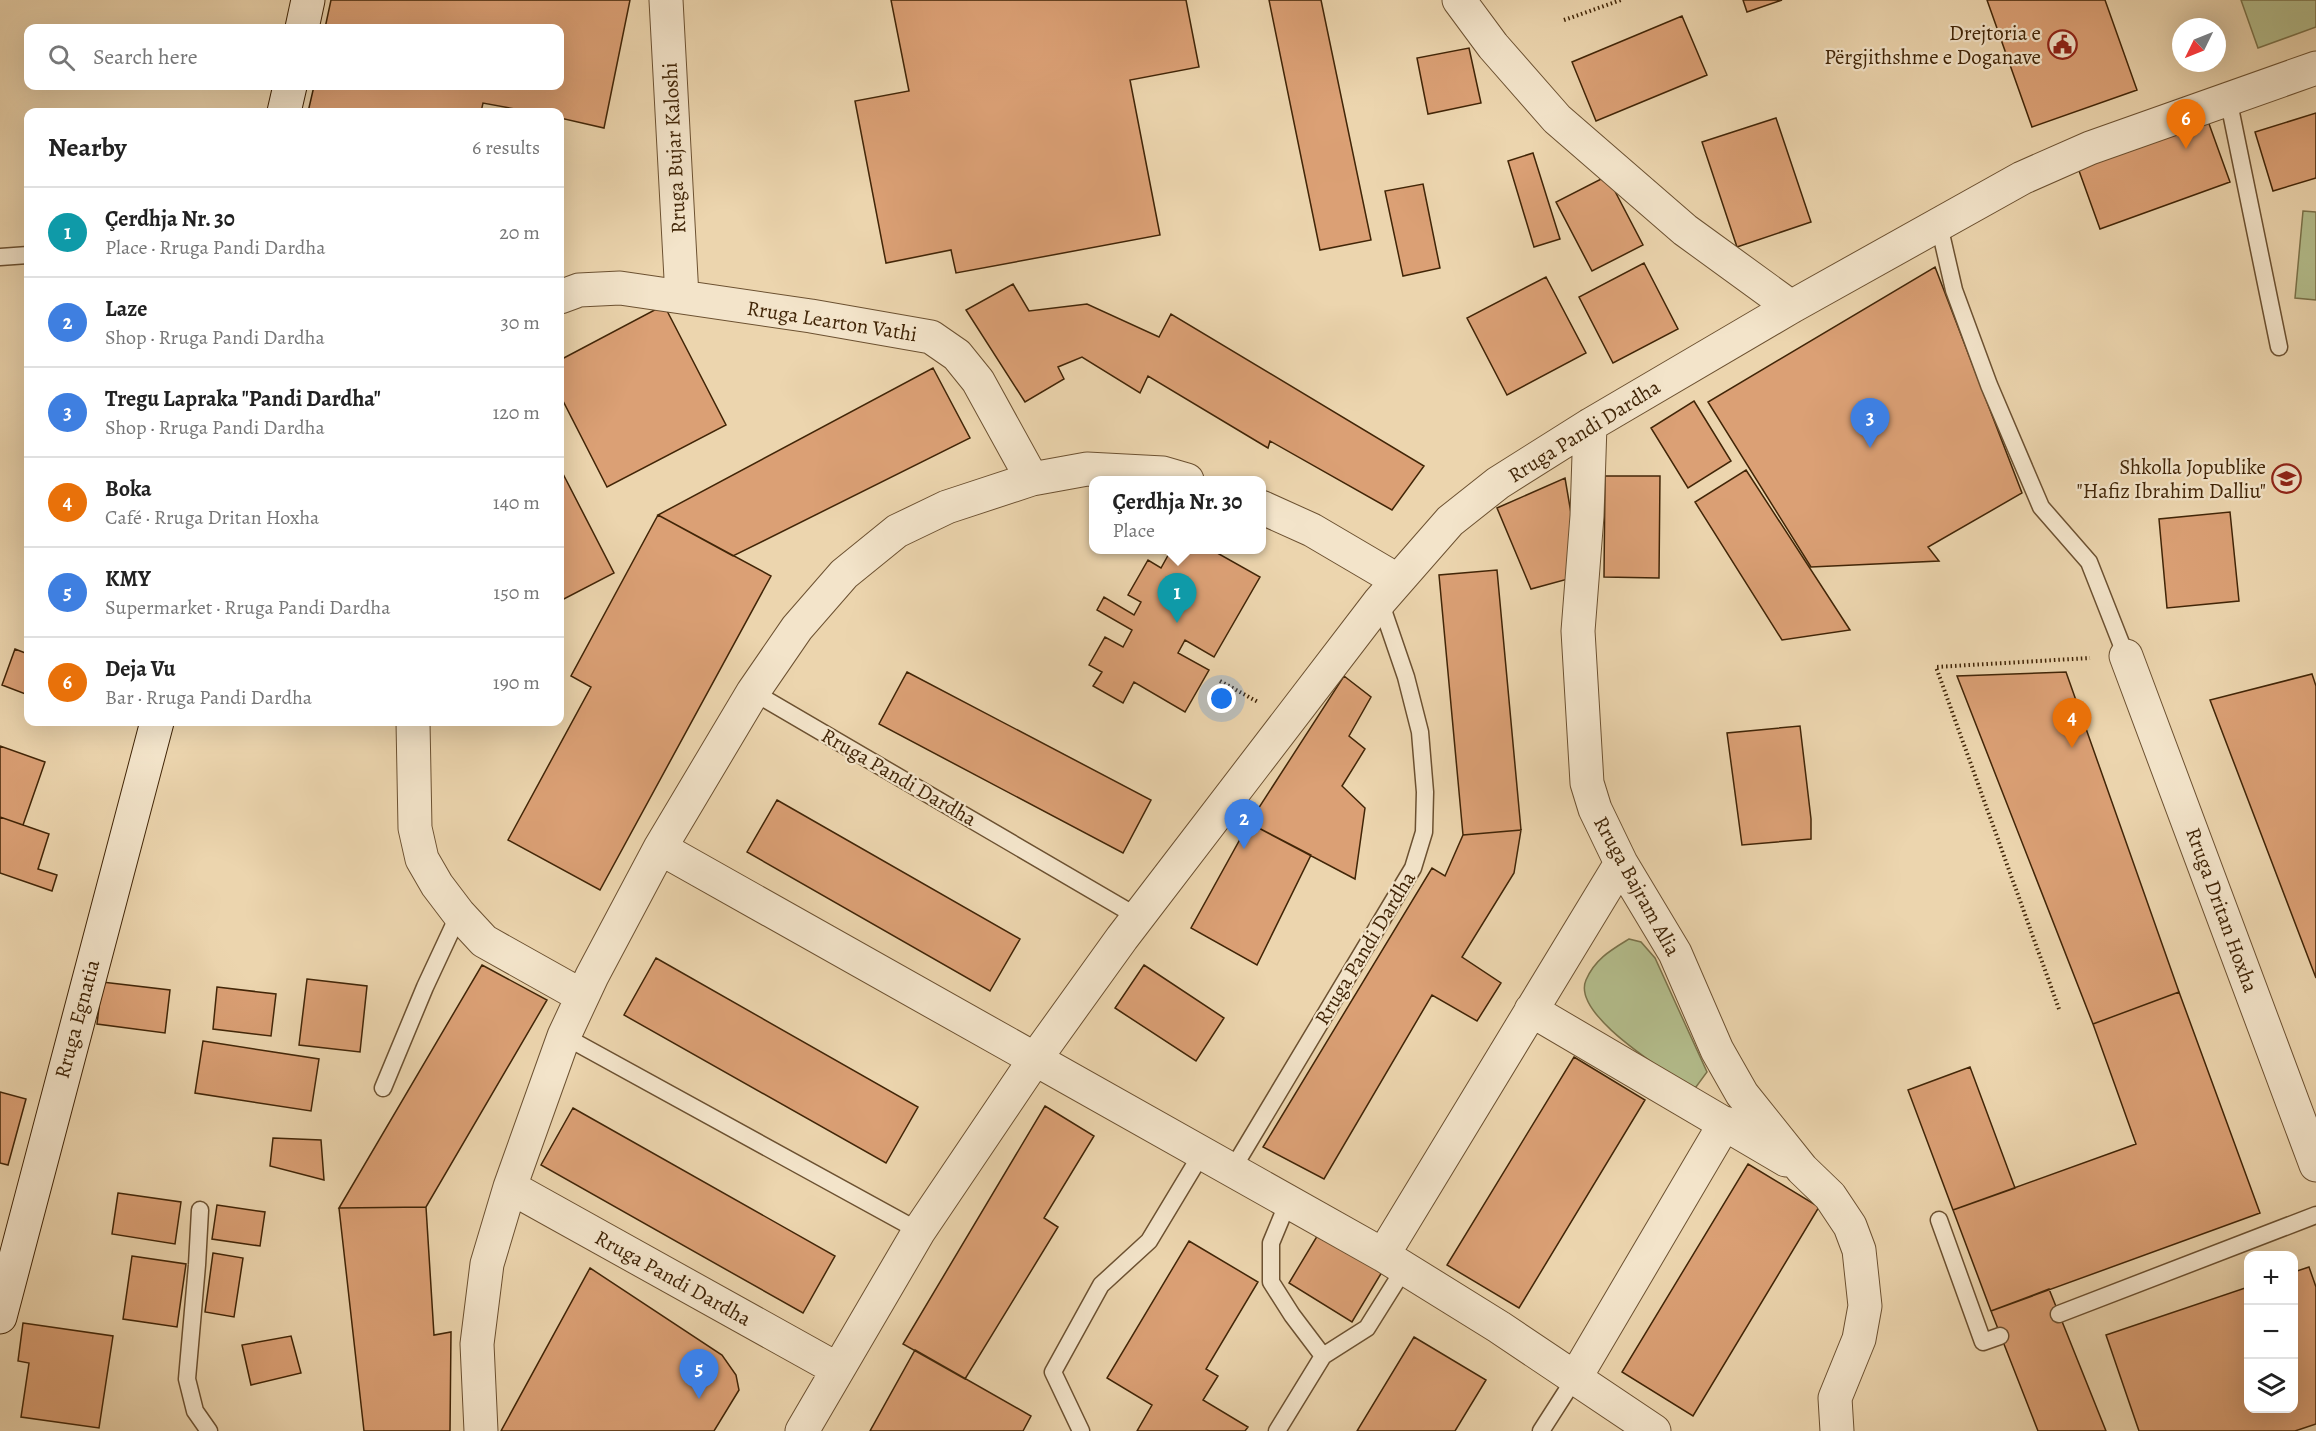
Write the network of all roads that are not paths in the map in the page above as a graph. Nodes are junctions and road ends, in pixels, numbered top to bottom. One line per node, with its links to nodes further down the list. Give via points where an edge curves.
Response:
1 (308, 0): 4 (street)
2 (666, 0): 13 (street, Rruga Bujar Kaloshi)
3 (1459, 0): 14 (street, via 1493,46 1557,118 1685,230)
4 (303, 24)
5 (2316, 68): 7 (street, Rruga Pandi Dardha)
6 (289, 90): 8 (street)
7 (2228, 98): 9 (street, Rruga Pandi Dardha, via 2090,148 2022,178); 15 (lane)
8 (285, 108)
9 (1939, 225): 14 (street, Rruga Pandi Dardha); 21 (lane, via 1954,290 2041,507 2089,562)
10 (24, 255): 11 (lane)
11 (0, 257)
12 (564, 296): 13 (street, Rruga Learton Vathi, via 579,290 620,288)
13 (682, 297): 18 (street, Rruga Learton Vathi, via 930,337 957,356 978,381)
14 (1791, 307): 16 (street, Rruga Pandi Dardha)
15 (2279, 347)
16 (1590, 425): 20 (street, Rruga Pandi Dardha, via 1498,483 1450,521); 26 (street, Rruga Bajram Alia, via 1578,631 1587,783)
17 (1173, 476): 18 (street, via 1087,469)
18 (1032, 478): 22 (street, via 947,507 897,531 844,574 797,628)
19 (1266, 509): 20 (street, via 1312,530)
20 (1389, 591): 28 (street, Rruga Pandi Dardha); 38 (lane, Rruga Pandi Dardha, via 1420,732 1424,832 1413,868)
21 (2126, 656): 36 (street, Rruga Dritan Hoxha)
22 (753, 692): 25 (street); 28 (lane, Rruga Pandi Dardha)
23 (156, 726): 47 (street, Rruga Egnatia)
24 (413, 726): 27 (street, via 415,828 422,859)
25 (660, 848): 29 (street); 32 (street)
26 (1621, 863): 30 (street); 37 (street, Rruga Bajram Alia, via 1675,953 1717,1050 1742,1094)
27 (459, 914): 29 (street, via 484,941); 33 (lane)
28 (1138, 917): 32 (street, Rruga Pandi Dardha)
29 (582, 996): 31 (street)
30 (1531, 1010): 34 (street, Rruga Bajram Alia); 45 (street)
31 (564, 1036): 39 (street); 44 (lane)
32 (1035, 1059): 35 (street); 44 (street, Rruga Pandi Dardha)
33 (383, 1088)
34 (1725, 1124): 37 (street, Rruga Bajram Alia); 51 (street)
35 (1202, 1153): 38 (street); 55 (lane, via 1149,1241 1101,1285 1053,1372)
36 (2316, 1165)
37 (1802, 1169): 59 (street, Rruga Bajram Alia, via 1830,1196 1850,1226 1859,1250 1865,1306 1859,1339 1835,1398)
38 (1232, 1170): 40 (street)
39 (510, 1187): 50 (street, Rruga Pandi Dardha); 53 (street, via 487,1264 477,1344)
40 (1288, 1202): 45 (street); 49 (lane, via 1271,1243 1271,1282)
41 (200, 1210): 52 (lane, via 187,1379 195,1412)
42 (2316, 1215): 46 (lane)
43 (1940, 1220): 48 (lane, via 1983,1342)
44 (919, 1231): 50 (street, Rruga Pandi Dardha)
45 (1393, 1262): 49 (lane, via 1367,1328); 51 (street)
46 (2059, 1314)
47 (0, 1317)
48 (2000, 1336)
49 (1323, 1356): 56 (lane)
50 (837, 1369): 54 (street, Rruga Pandi Dardha)
51 (1575, 1378): 57 (lane); 58 (street)
52 (208, 1431)
53 (481, 1431)
54 (802, 1431)
55 (1081, 1431)
56 (1277, 1431)
57 (1541, 1431)
58 (1654, 1431)
59 (1837, 1431)

